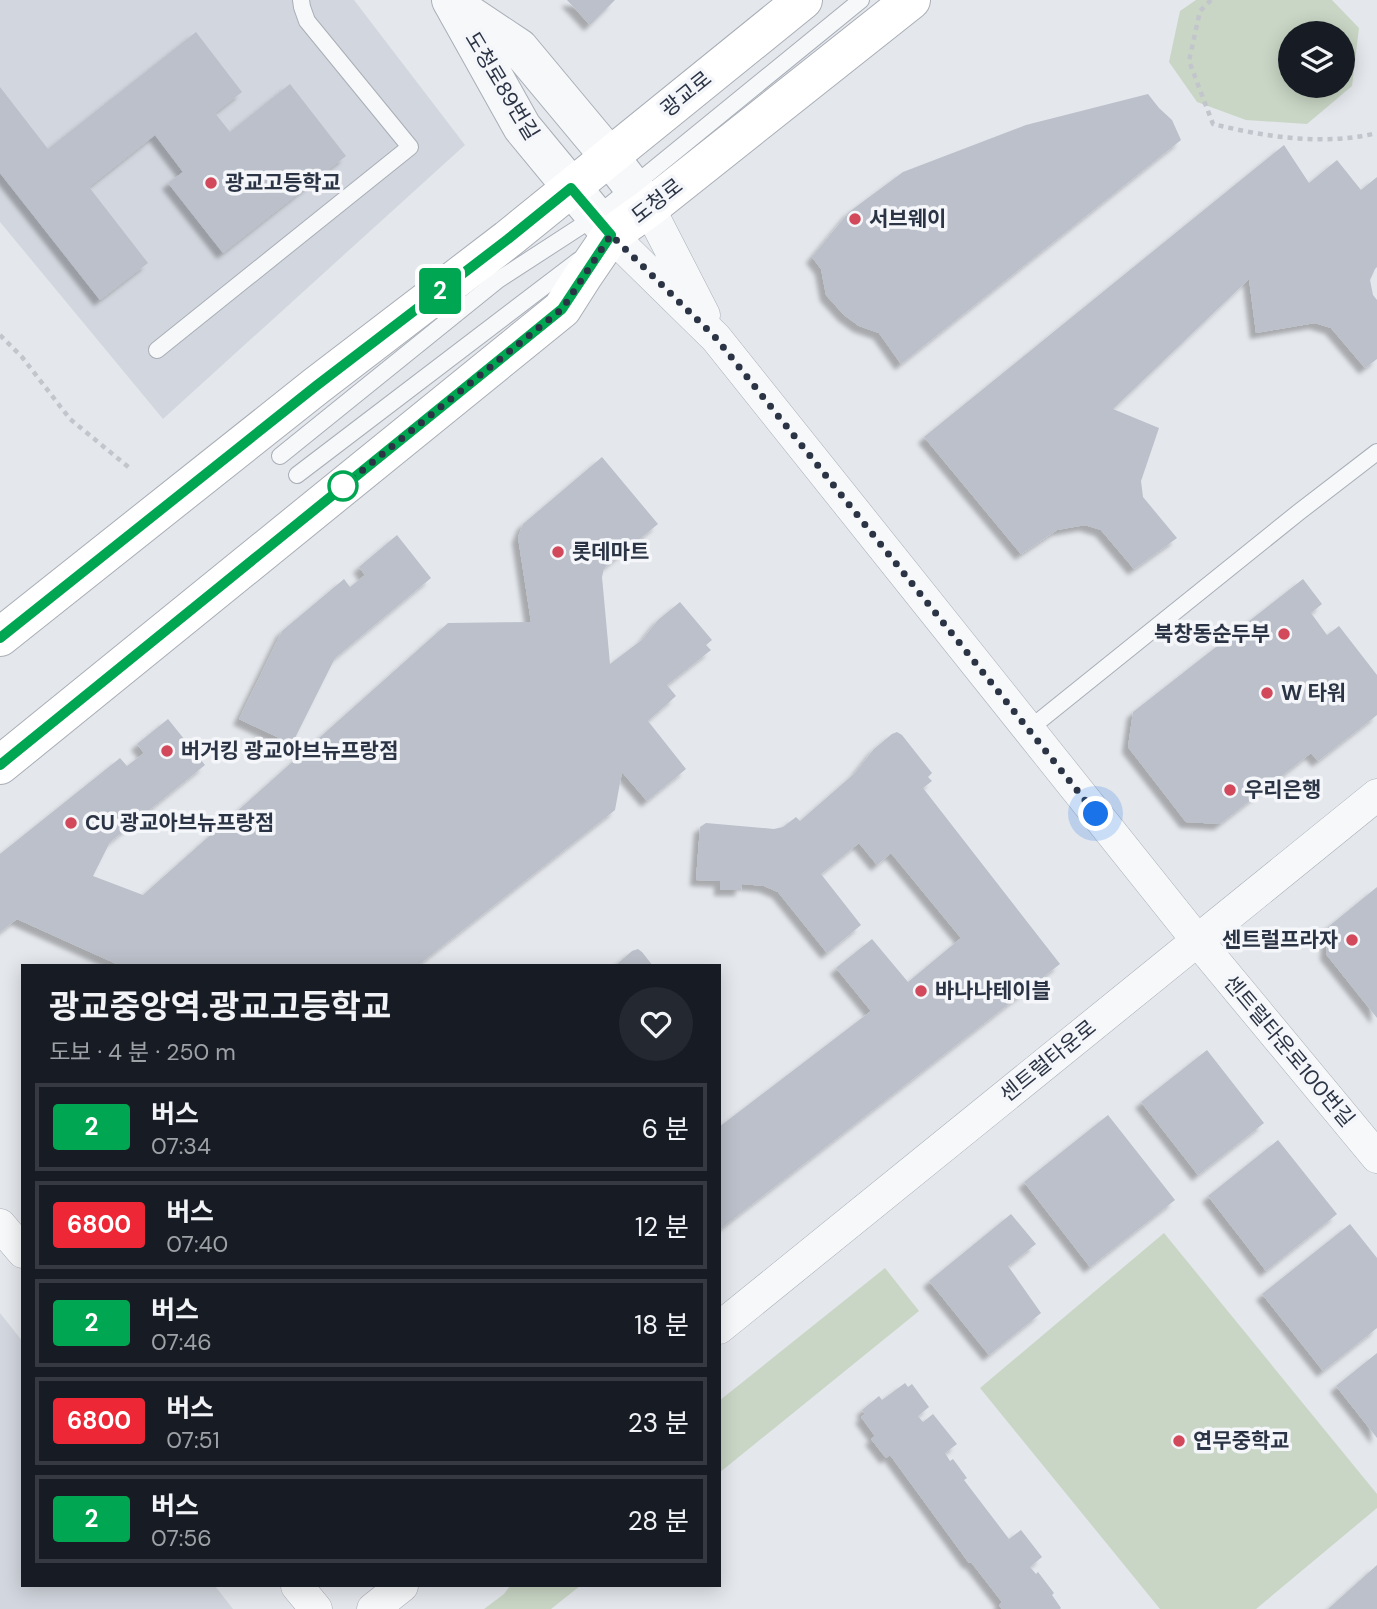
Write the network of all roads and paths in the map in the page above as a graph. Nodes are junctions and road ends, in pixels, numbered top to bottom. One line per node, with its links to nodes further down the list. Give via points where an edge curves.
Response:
1 (302, 0): 14 (lane, via 307,21 410,147)
2 (803, 0): 8 (main road, 광교로)
3 (861, 0): 10 (lane)
4 (911, 0): 10 (main road, 도청로)
5 (1211, 0): 7 (path, via 1200,11 1189,61 1213,124 1254,134 1305,138 1357,138)
6 (453, 2): 8 (street, via 519,48); 9 (street, 도청로89번길, via 522,127)
7 (1377, 133)
8 (609, 156): 9 (main road, 광교로); 10 (street)
9 (571, 188): 11 (street, 도청로89번길); 19 (main road)
10 (640, 197): 11 (main road, 도청로); 13 (street)
11 (603, 226): 13 (street, 센트럴타운로100번길); 16 (lane, via 498,280); 18 (lane); 21 (main road, 도청로, via 562,309)
12 (0, 335): 17 (path, via 70,419)
13 (716, 338): 20 (street, 센트럴타운로100번길)
14 (157, 350)
15 (1377, 452): 20 (lane)
16 (280, 456)
17 (132, 470)
18 (297, 475)
19 (0, 637)
20 (1028, 730): 23 (street, 센트럴타운로100번길)
21 (0, 765)
22 (1377, 795): 23 (street, 센트럴타운로)
23 (1197, 940): 24 (street, 센트럴타운로100번길); 27 (street, 센트럴타운로)
24 (1377, 1157)
25 (0, 1225): 26 (street)
26 (21, 1250)
27 (721, 1326)
28 (298, 1587): 30 (street)
29 (401, 1587): 31 (street)
30 (316, 1609)
31 (373, 1609)

